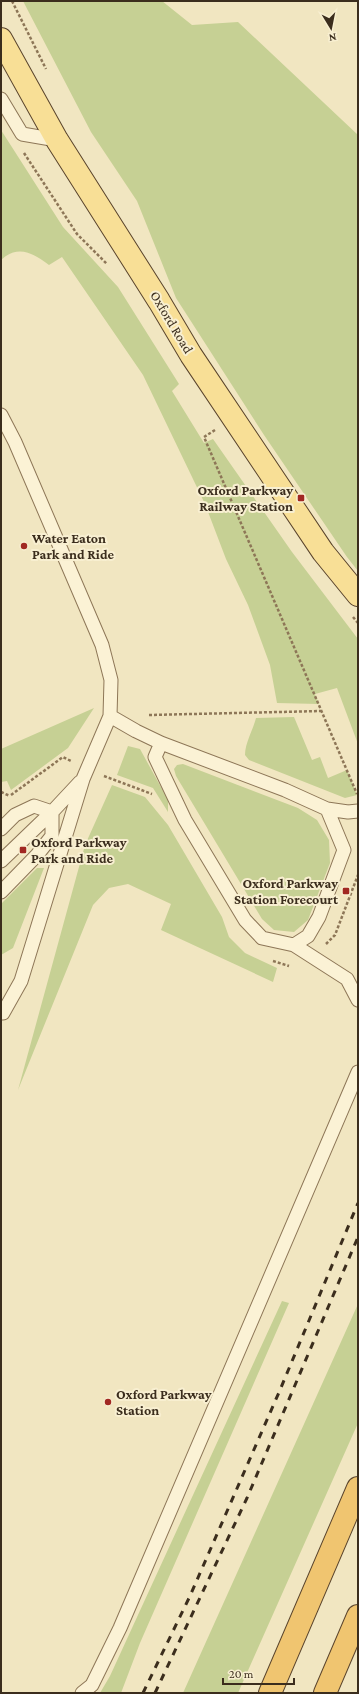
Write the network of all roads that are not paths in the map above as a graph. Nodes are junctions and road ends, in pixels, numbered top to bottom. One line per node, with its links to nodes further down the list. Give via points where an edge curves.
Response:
1 (1, 39): 3 (main road, Oxford Road)
2 (1, 99): 3 (lane, via 22,134)
3 (57, 140): 5 (main road, Oxford Road, via 241,431 323,552)
4 (1, 415): 6 (lane, via 102,645 111,680)
5 (358, 594)
6 (110, 716): 7 (lane); 8 (lane)
7 (161, 743): 9 (lane); 15 (lane, via 155,757 185,820 245,920 262,938)
8 (82, 779): 11 (lane); 17 (lane, via 21,980)
9 (327, 809): 10 (lane); 15 (lane, via 344,850 319,917 308,936)
10 (358, 811)
11 (52, 812): 12 (lane, via 34,806 15,815); 13 (lane); 14 (lane, via 52,836 37,856)
12 (1, 829)
13 (1, 861)
14 (1, 892)
15 (294, 945): 16 (lane, via 347,979)
16 (358, 1000)
17 (1, 1013)
18 (358, 1072): 21 (lane, via 120,1628 92,1685)
19 (358, 1488): 22 (highway)
20 (358, 1616): 23 (highway)
21 (82, 1693)
22 (270, 1693)
23 (325, 1693)

